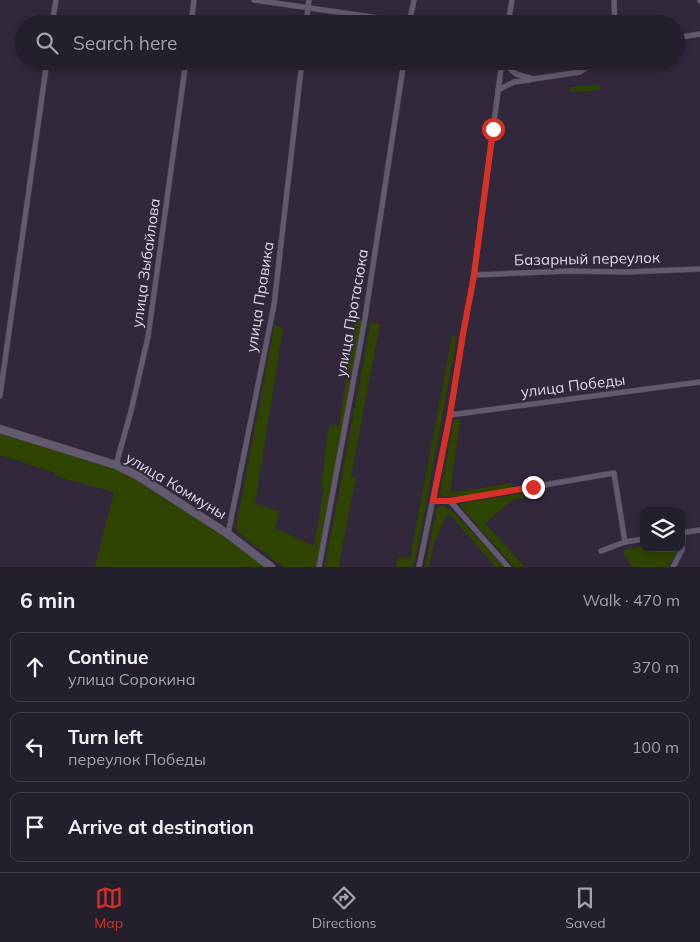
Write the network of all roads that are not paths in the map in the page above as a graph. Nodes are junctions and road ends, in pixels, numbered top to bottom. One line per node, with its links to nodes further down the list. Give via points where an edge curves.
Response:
1 (56, 0): 9 (street)
2 (194, 0): 10 (street)
3 (254, 0): 8 (street)
4 (309, 0): 8 (street)
5 (414, 0): 13 (street)
6 (512, 0): 14 (street)
7 (614, 0): 15 (street)
8 (308, 8): 11 (street); 12 (street)
9 (54, 15)
10 (192, 15)
11 (307, 15)
12 (356, 15)
13 (411, 15)
14 (510, 15)
15 (614, 15)
16 (700, 34): 17 (street)
17 (685, 36)
18 (46, 70): 30 (street)
19 (185, 70): 33 (street, улица Зыбайлова, via 148,337)
20 (301, 70): 38 (street, улица Правика, via 274,305)
21 (403, 70): 44 (street, улица Протасюка, via 365,318)
22 (500, 70): 26 (street)
23 (511, 70): 25 (street)
24 (583, 70): 25 (street)
25 (533, 79): 26 (street, via 514,82)
26 (498, 90): 28 (street)
27 (700, 269): 28 (street, Базарный переулок)
28 (474, 275): 31 (street)
29 (700, 382): 31 (street, улица Победы)
30 (0, 396)
31 (450, 415): 34 (street)
32 (0, 429): 33 (street, улица Коммуны)
33 (116, 465): 38 (street, улица Коммуны)
34 (433, 501): 35 (street); 45 (street)
35 (450, 501): 40 (street, via 614,473); 46 (street)
36 (700, 530): 37 (street)
37 (685, 532)
38 (228, 534): 43 (street, улица Коммуны)
39 (640, 540): 40 (street)
40 (625, 542): 41 (street)
41 (601, 551)
42 (681, 552): 47 (street)
43 (271, 567)
44 (318, 567)
45 (419, 567)
46 (508, 567)
47 (673, 567)

